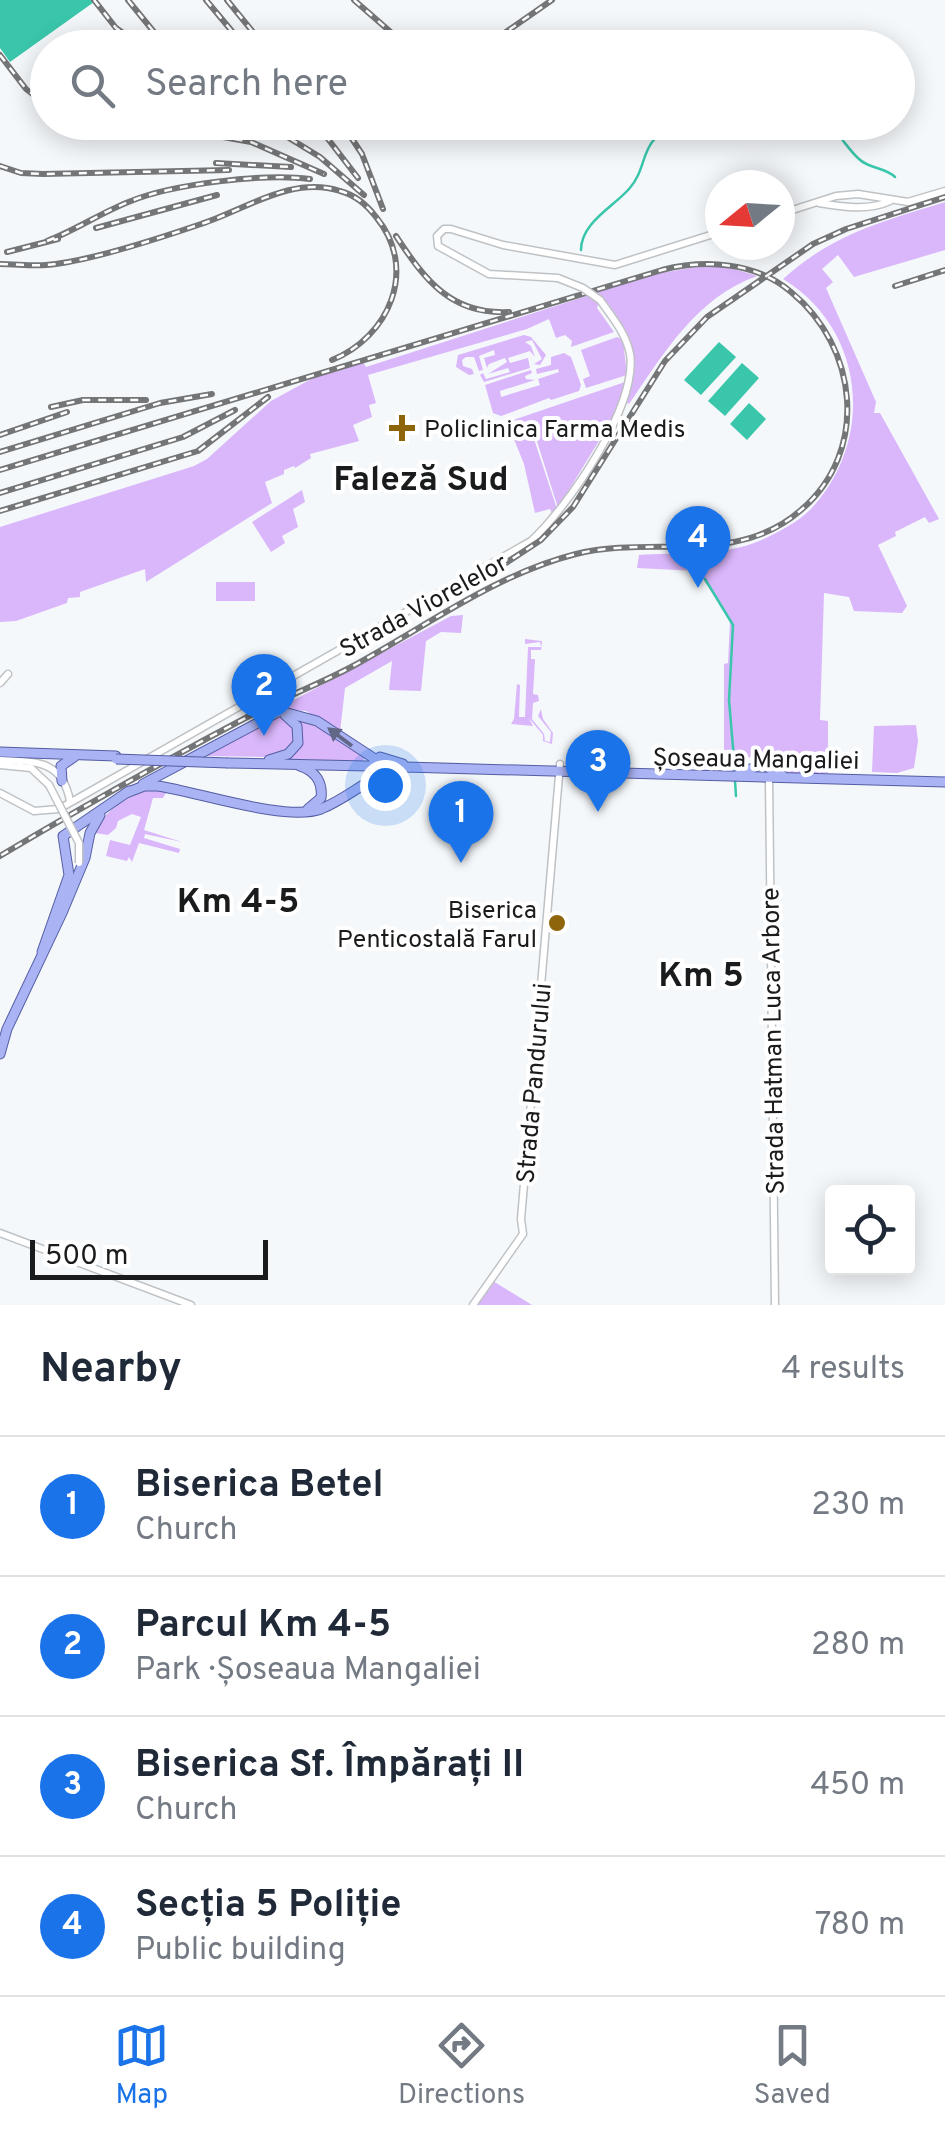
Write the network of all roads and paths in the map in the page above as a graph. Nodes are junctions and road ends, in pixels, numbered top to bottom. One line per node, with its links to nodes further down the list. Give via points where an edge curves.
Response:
1 (945, 191): 2 (street)
2 (890, 201): 3 (street); 3 (street, via 858,194)
3 (818, 203): 4 (street)
4 (795, 210)
5 (705, 237): 28 (street, Strada Viorelelor, bridge, via 615,265 489,242 452,228 438,234 438,246 489,274 576,284 600,300 618,326 629,351 628,392 562,507 506,558)
6 (8, 674): 7 (street)
7 (0, 683)
8 (291, 714): 10 (main road, via 268,715); 15 (main road, via 298,743 288,754); 17 (main road, one-way to 8, via 321,723)
9 (378, 746): 17 (main road)
10 (208, 747): 18 (main road); 21 (main road)
11 (74, 757): 12 (main road, Șoseaua Mangaliei); 13 (main road, Șoseaua Mangaliei); 22 (main road, via 61,766)
12 (116, 757): 13 (main road, Șoseaua Mangaliei); 14 (main road, Șoseaua Mangaliei, bridge)
13 (0, 758): 22 (street, via 42,762); 34 (street, bridge, via 34,770 79,843 78,862)
14 (228, 761): 15 (main road, Șoseaua Mangaliei); 16 (main road, Șoseaua Mangaliei)
15 (262, 761): 17 (main road, Șoseaua Mangaliei)
16 (293, 764): 17 (main road, Șoseaua Mangaliei); 31 (main road, via 314,774 321,788 316,804)
17 (377, 764): 19 (main road, Șoseaua Mangaliei); 31 (main road, via 324,808)
18 (183, 766): 21 (main road); 25 (main road, via 172,776)
19 (560, 769): 20 (main road, Șoseaua Mangaliei); 38 (street, Strada Pandurului)
20 (763, 772): 23 (main road, Șoseaua Mangaliei); 41 (street, Strada Hatman Luca Arbore)
21 (161, 774): 24 (main road); 25 (main road)
22 (62, 781): 26 (street)
23 (945, 781)
24 (149, 783): 25 (main road); 29 (main road)
25 (181, 790): 31 (main road)
26 (68, 792): 28 (street); 30 (street)
27 (0, 793): 30 (street, via 45,813)
28 (80, 796): 30 (street, Strada Viorelelor)
29 (121, 796): 32 (main road); 33 (main road)
30 (70, 802)
31 (296, 812)
32 (77, 826): 33 (main road); 34 (main road, via 62,840 70,872)
33 (90, 833): 34 (main road)
34 (42, 952): 35 (main road)
35 (0, 1054)
36 (534, 1228): 38 (street)
37 (0, 1232): 39 (street)
38 (523, 1234): 40 (street)
39 (191, 1305)
40 (473, 1305)
41 (775, 1305)

